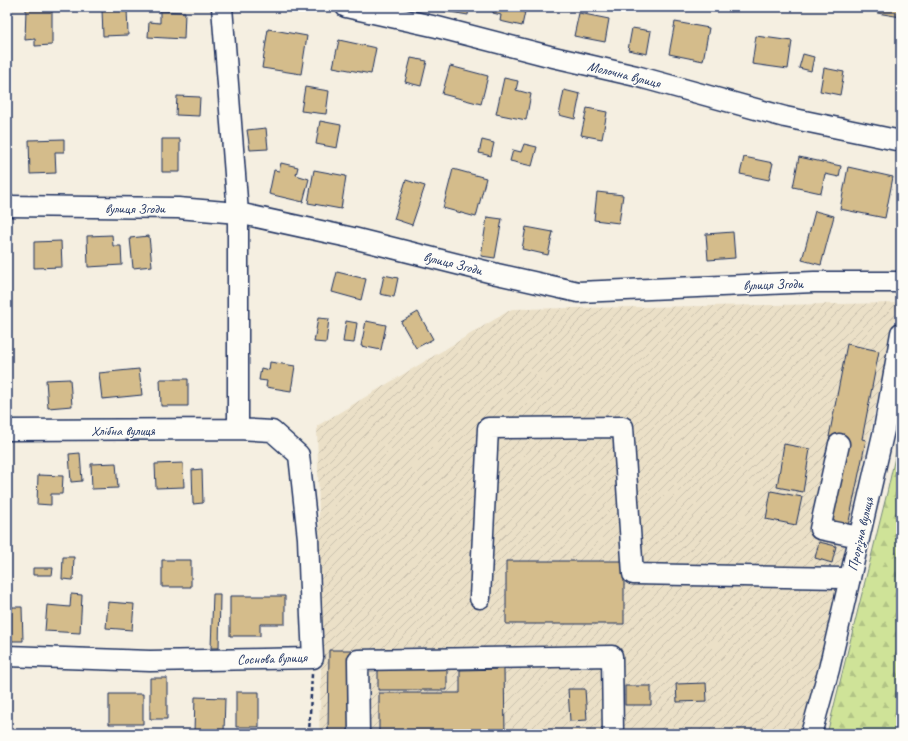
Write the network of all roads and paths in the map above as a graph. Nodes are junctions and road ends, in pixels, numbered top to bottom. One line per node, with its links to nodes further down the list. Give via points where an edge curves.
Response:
1 (222, 7): 5 (street)
2 (346, 7): 3 (street, Молочна вулиця, via 636,76 785,117)
3 (901, 142)
4 (7, 206): 5 (street, вулиця Згоди, via 178,208)
5 (238, 213): 6 (street, вулиця Згоди, via 578,292 814,282); 8 (street)
6 (901, 282)
7 (901, 333): 11 (street, Прорізна вулиця, via 884,430)
8 (238, 429): 9 (street, Хлібна вулиця); 15 (street, Соснова вулиця, via 272,430 299,454 308,538)
9 (7, 430)
10 (839, 444): 11 (street, via 820,529)
11 (859, 537): 12 (street, Прорізна вулиця)
12 (850, 579): 13 (street, via 633,574 623,427 488,428); 19 (street, Прорізна вулиця)
13 (480, 598)
14 (7, 656): 15 (street, Соснова вулиця, via 150,661)
15 (313, 658): 16 (path)
16 (309, 734)
17 (359, 734): 18 (street, via 358,660 612,656)
18 (613, 734)
19 (811, 734)

